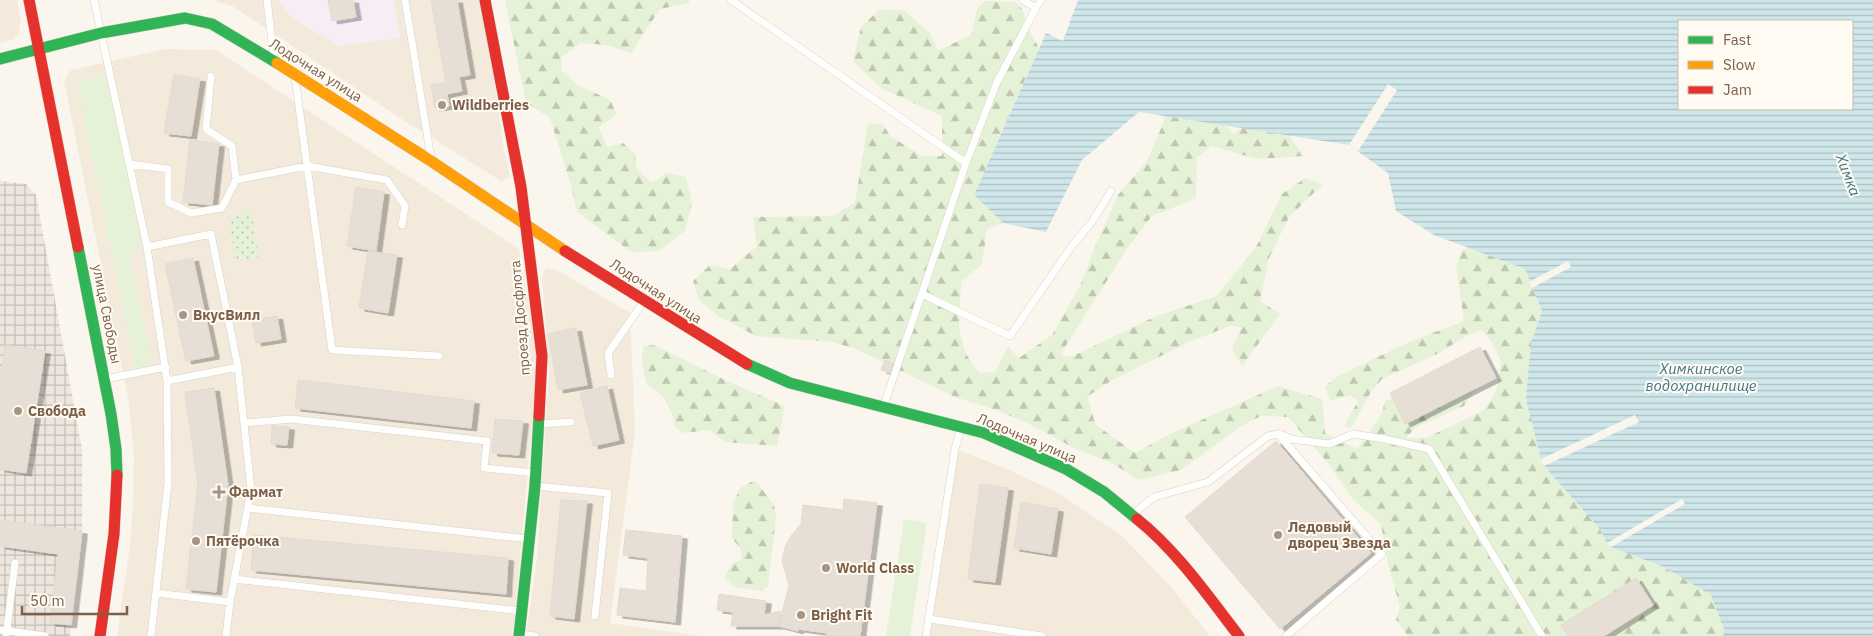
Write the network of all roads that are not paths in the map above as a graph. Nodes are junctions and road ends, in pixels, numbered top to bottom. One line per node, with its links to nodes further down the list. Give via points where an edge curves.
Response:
1 (28, 0): 11 (street, улица Свободы)
2 (94, 0): 10 (lane)
3 (267, 0): 13 (lane)
4 (405, 0): 16 (lane)
5 (485, 0): 23 (street, проезд Досфлота)
6 (731, 0): 17 (lane)
7 (1023, 0): 9 (lane)
8 (1041, 0): 9 (lane)
9 (1036, 8): 17 (lane, via 997,82)
10 (101, 33): 11 (street, Лодочная улица); 13 (street, Лодочная улица, via 168,20 199,20 212,24); 18 (lane)
11 (38, 50): 12 (street, Лодочная улица); 31 (street, улица Свободы)
12 (0, 59)
13 (274, 61): 14 (street, Лодочная улица)
14 (295, 74): 16 (street, Лодочная улица); 19 (lane)
15 (211, 76): 20 (lane, via 206,129 232,146)
16 (431, 161): 23 (street, Лодочная улица)
17 (966, 163): 25 (lane)
18 (130, 164): 20 (lane, via 168,169 168,202 191,213 222,208); 24 (lane)
19 (307, 166): 20 (lane); 22 (lane, via 387,180 404,206); 27 (lane, via 332,350)
20 (236, 180)
21 (1112, 191): 25 (lane, via 1010,336)
22 (402, 225)
23 (526, 226): 26 (street, Лодочная улица); 36 (street, проезд Досфлота, via 542,356)
24 (147, 247): 28 (lane); 29 (lane, via 211,234)
25 (922, 294): 33 (lane)
26 (644, 301): 30 (lane, via 608,353); 33 (street, Лодочная улица, via 746,364 790,383)
27 (438, 356)
28 (166, 367): 31 (lane); 32 (lane)
29 (238, 367): 32 (lane); 35 (lane)
30 (611, 375)
31 (104, 379): 54 (street, улица Свободы, via 117,473)
32 (167, 381): 46 (lane, via 168,483)
33 (883, 408): 37 (street, Лодочная улица)
34 (571, 422): 36 (lane)
35 (244, 423): 39 (lane, via 291,419 487,441 484,468); 41 (lane, via 250,490)
36 (539, 424): 39 (street, проезд Досфлота)
37 (961, 426): 42 (street, Лодочная улица, via 1066,469); 50 (lane)
38 (1278, 434): 42 (lane, via 1268,436 1208,482 1154,497); 61 (lane, via 1382,554); 62 (lane, via 1329,444 1353,434 1429,449)
39 (536, 473): 40 (street, проезд Досфлота)
40 (536, 486): 43 (street, проезд Досфлота); 49 (lane, via 608,493)
41 (248, 508): 43 (lane); 45 (lane)
42 (1133, 514): 60 (street, Лодочная улица, via 1188,571)
43 (530, 539): 48 (street, проезд Досфлота)
44 (15, 563): 51 (lane)
45 (234, 579): 47 (lane); 48 (lane)
46 (156, 594): 47 (lane); 55 (lane)
47 (230, 602): 56 (lane)
48 (522, 611): 52 (street, проезд Досфлота)
49 (595, 616)
50 (929, 619): 58 (lane); 59 (lane)
51 (4, 632): 53 (lane)
52 (519, 635): 57 (lane)
53 (45, 636)
54 (100, 636)
55 (151, 636)
56 (226, 636)
57 (535, 636)
58 (926, 636)
59 (1042, 636)
60 (1239, 636)
61 (1286, 636)
62 (1542, 636)

